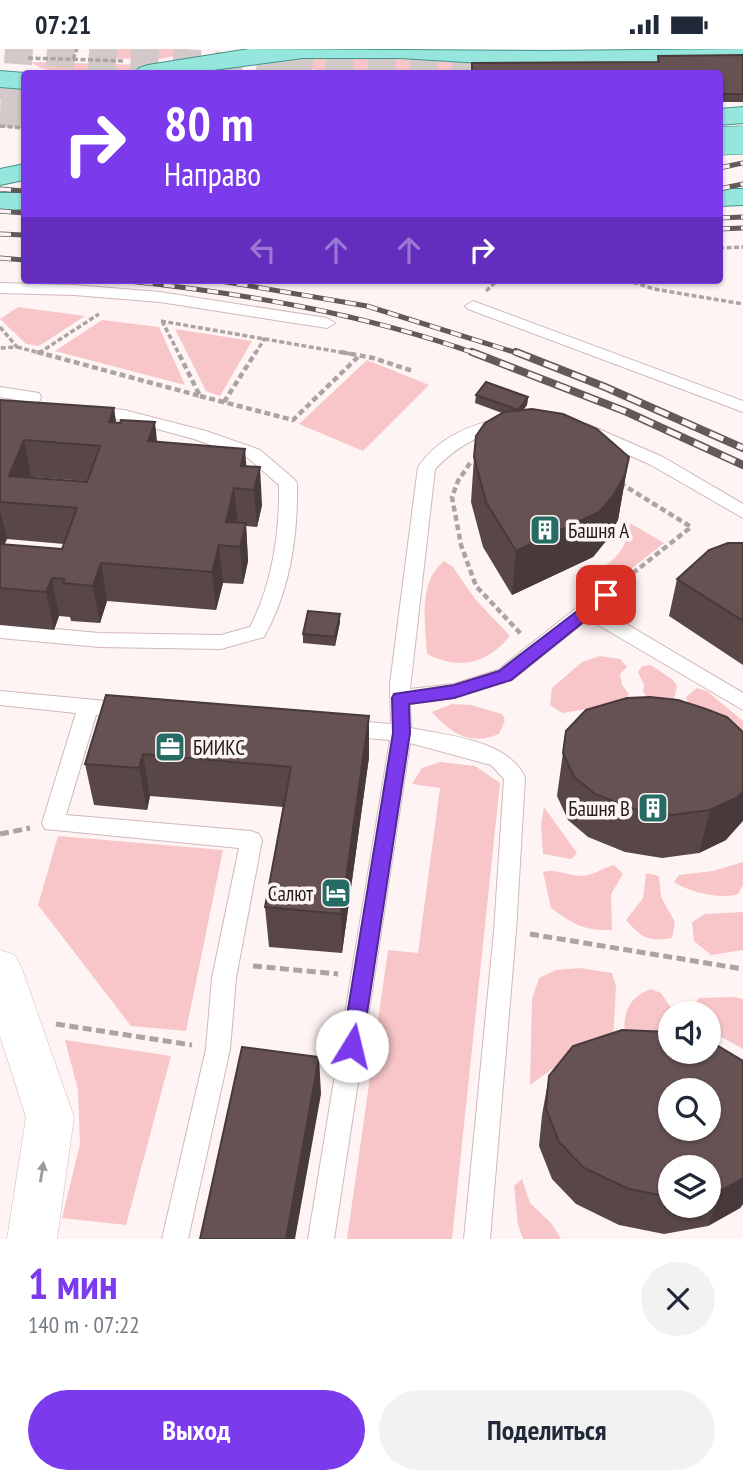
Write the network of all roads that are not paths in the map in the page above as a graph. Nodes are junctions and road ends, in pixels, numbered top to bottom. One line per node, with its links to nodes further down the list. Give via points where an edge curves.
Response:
1 (743, 55): 2 (main road, via 545,59 303,51)
2 (141, 67)
3 (236, 70): 4 (main road)
4 (281, 70)
5 (21, 72): 6 (main road)
6 (0, 78)
7 (0, 97): 8 (main road)
8 (21, 99)
9 (723, 110): 10 (main road)
10 (743, 110)
11 (743, 115): 12 (main road)
12 (723, 117)
13 (743, 140): 14 (main road, bridge)
14 (723, 141)
15 (21, 173): 16 (main road)
16 (0, 177)
17 (743, 197): 18 (main road)
18 (723, 198)
19 (21, 201): 20 (main road)
20 (0, 202)
21 (0, 288): 23 (lane, via 160,297)
22 (473, 306): 26 (lane)
23 (327, 323)
24 (0, 392): 25 (lane, via 33,397 35,408)
25 (0, 407)
26 (743, 407)
27 (69, 411): 33 (lane, via 124,415 200,435 254,454 288,483 289,524 268,609 257,632 221,642 99,640)
28 (523, 422): 35 (lane, via 483,426 449,443 428,467)
29 (575, 428): 30 (lane, via 657,461)
30 (743, 512)
31 (606, 595): 32 (lane)
32 (588, 610): 35 (lane, via 505,675 454,691); 36 (lane)
33 (0, 631)
34 (0, 698): 37 (lane)
35 (400, 698): 40 (lane)
36 (743, 702)
37 (88, 708): 38 (lane); 43 (lane, via 53,823 251,840 227,963 218,1049)
38 (143, 712)
39 (320, 726): 40 (lane)
40 (401, 733): 44 (lane); 45 (lane, via 498,759 515,777)
41 (0, 969): 42 (street, one-way to 41, via 50,1117)
42 (32, 1239)
43 (175, 1239)
44 (321, 1239)
45 (477, 1239)

